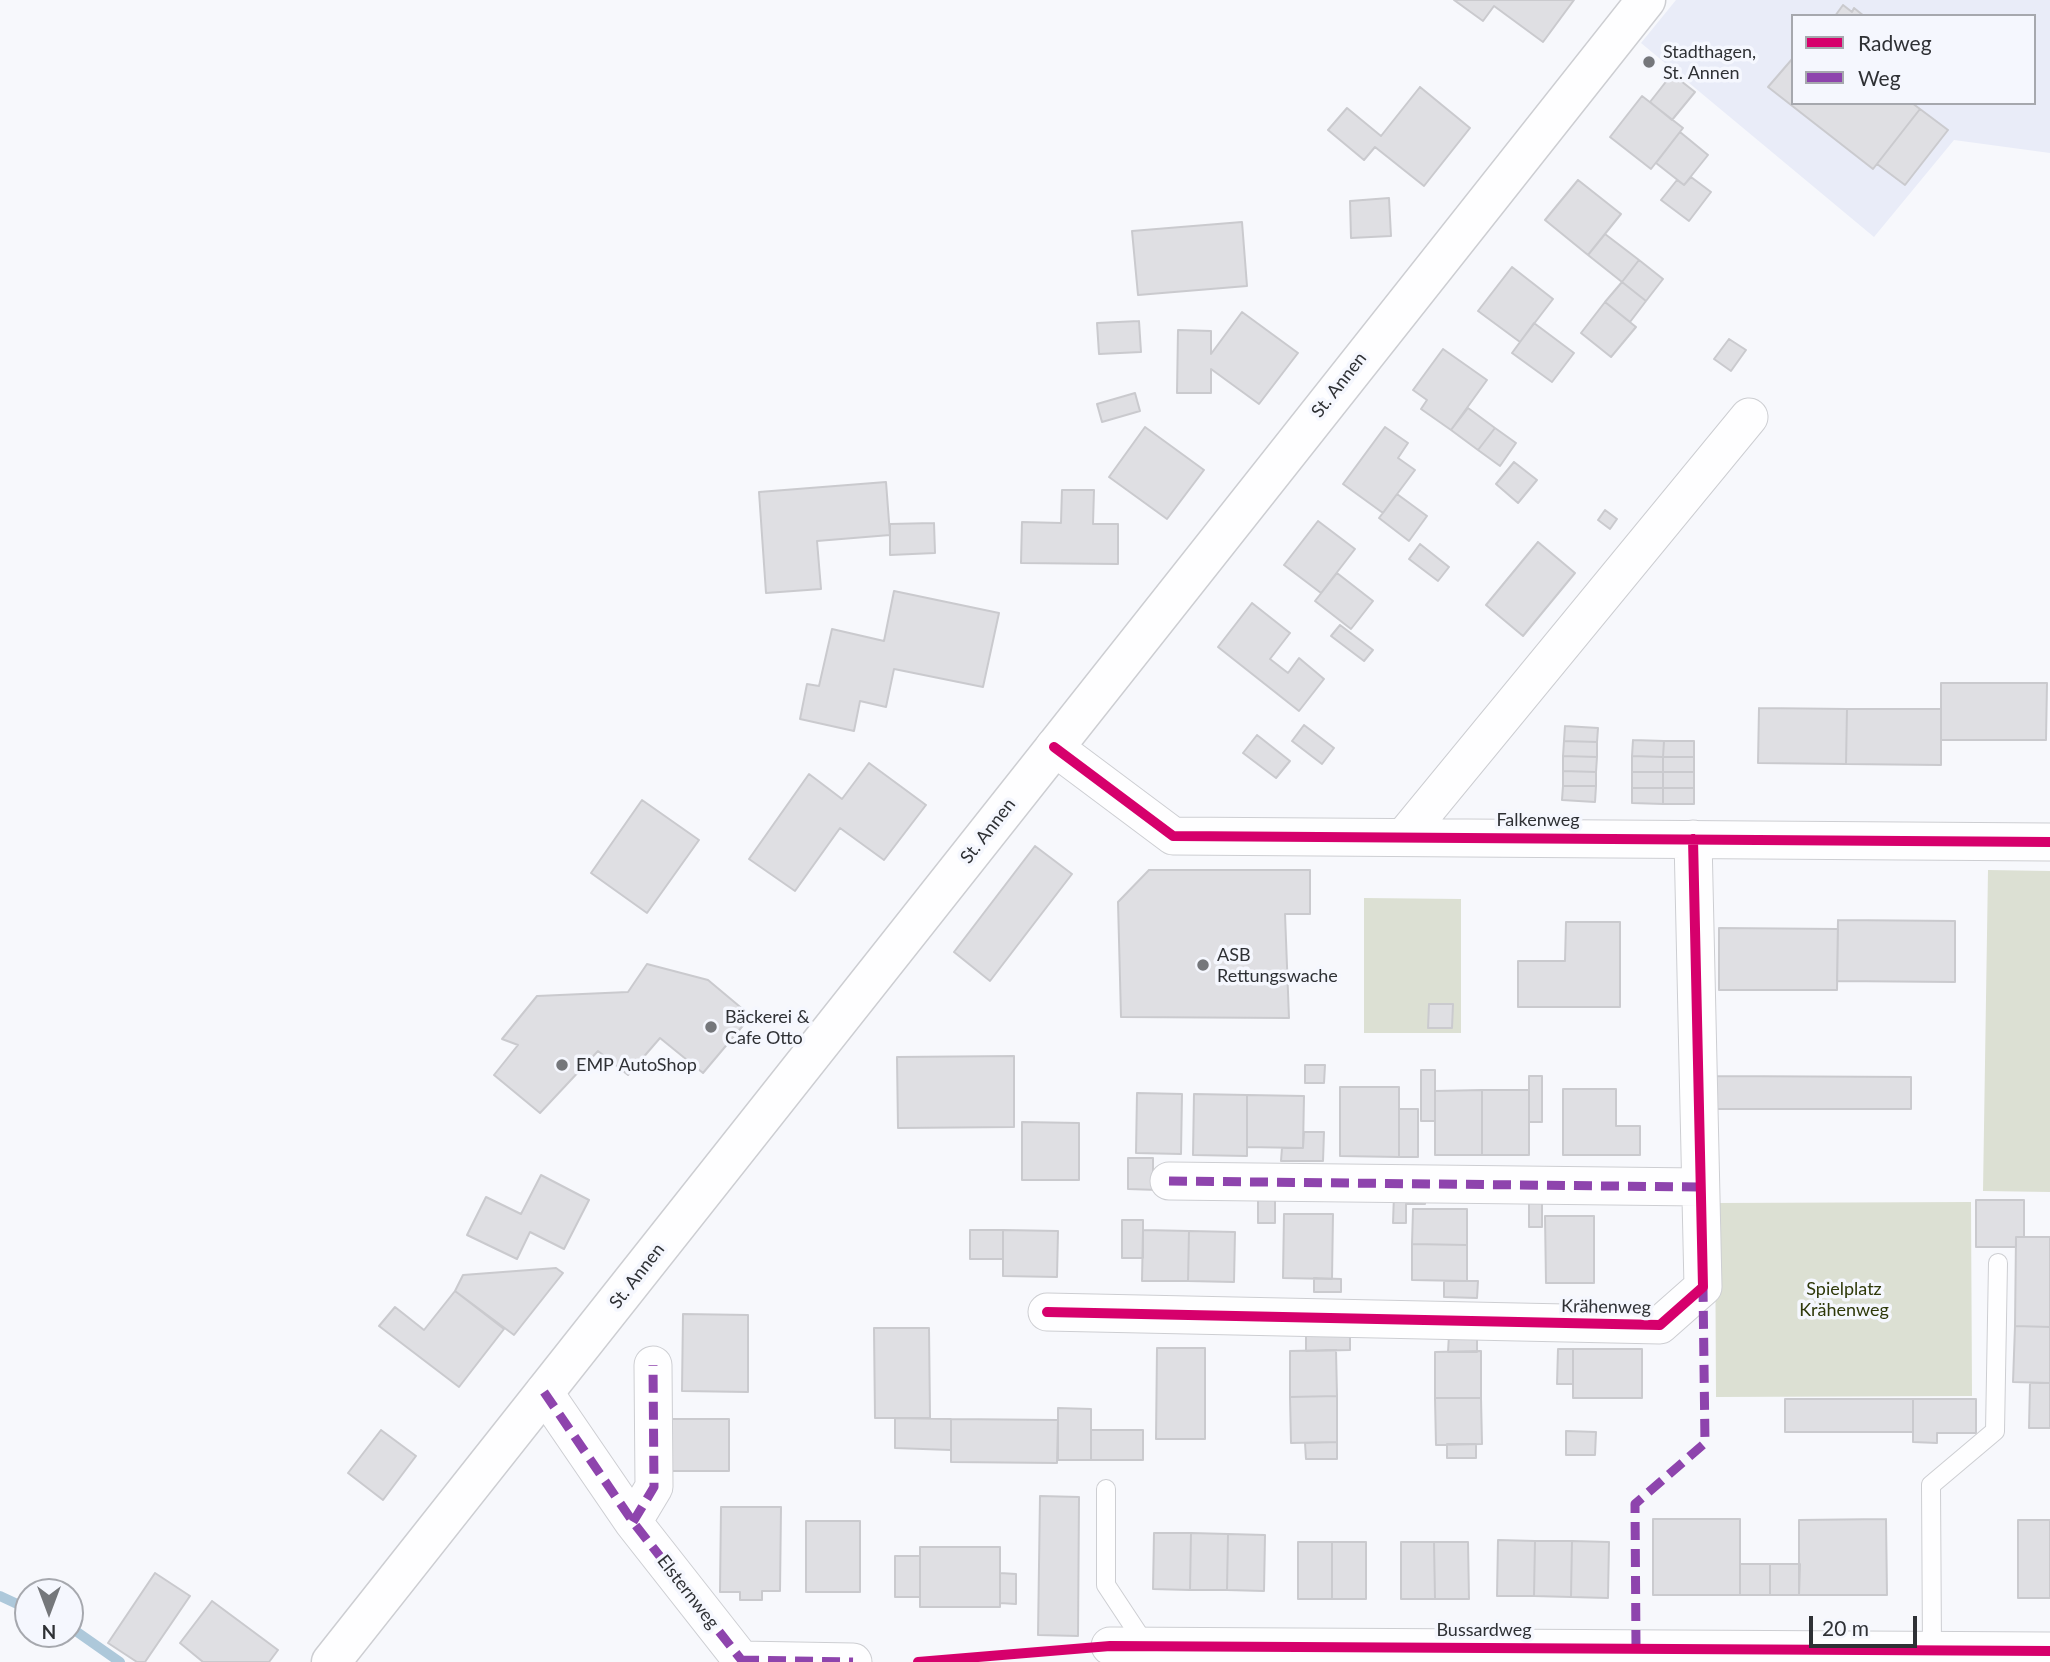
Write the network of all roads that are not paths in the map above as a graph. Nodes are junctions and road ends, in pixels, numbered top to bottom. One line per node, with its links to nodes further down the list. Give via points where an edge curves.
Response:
1 (1646, 0): 3 (main road, St. Annen)
2 (1749, 417): 4 (street)
3 (1054, 747): 4 (street, Falkenweg, via 1173,835); 12 (main road, St. Annen)
4 (1404, 837): 5 (street, Falkenweg)
5 (1693, 839): 6 (street, Falkenweg); 8 (street, Krähenweg)
6 (2050, 842)
7 (1168, 1181): 8 (street)
8 (1699, 1187): 10 (street, Krähenweg, via 1703,1287 1660,1325)
9 (1998, 1263): 17 (lane, via 1995,1431 1931,1485)
10 (1047, 1312)
11 (653, 1365): 14 (street, via 654,1487)
12 (544, 1392): 14 (street, Elsternweg); 20 (main road, St. Annen)
13 (1106, 1489): 16 (lane, via 1106,1585)
14 (633, 1522): 19 (street, Elsternweg)
15 (1110, 1646): 16 (street, Bussardweg)
16 (1147, 1647): 17 (street, Bussardweg)
17 (1932, 1650): 18 (street, Bussardweg)
18 (2050, 1651)
19 (742, 1661): 21 (street)
20 (331, 1662)
21 (853, 1662)

